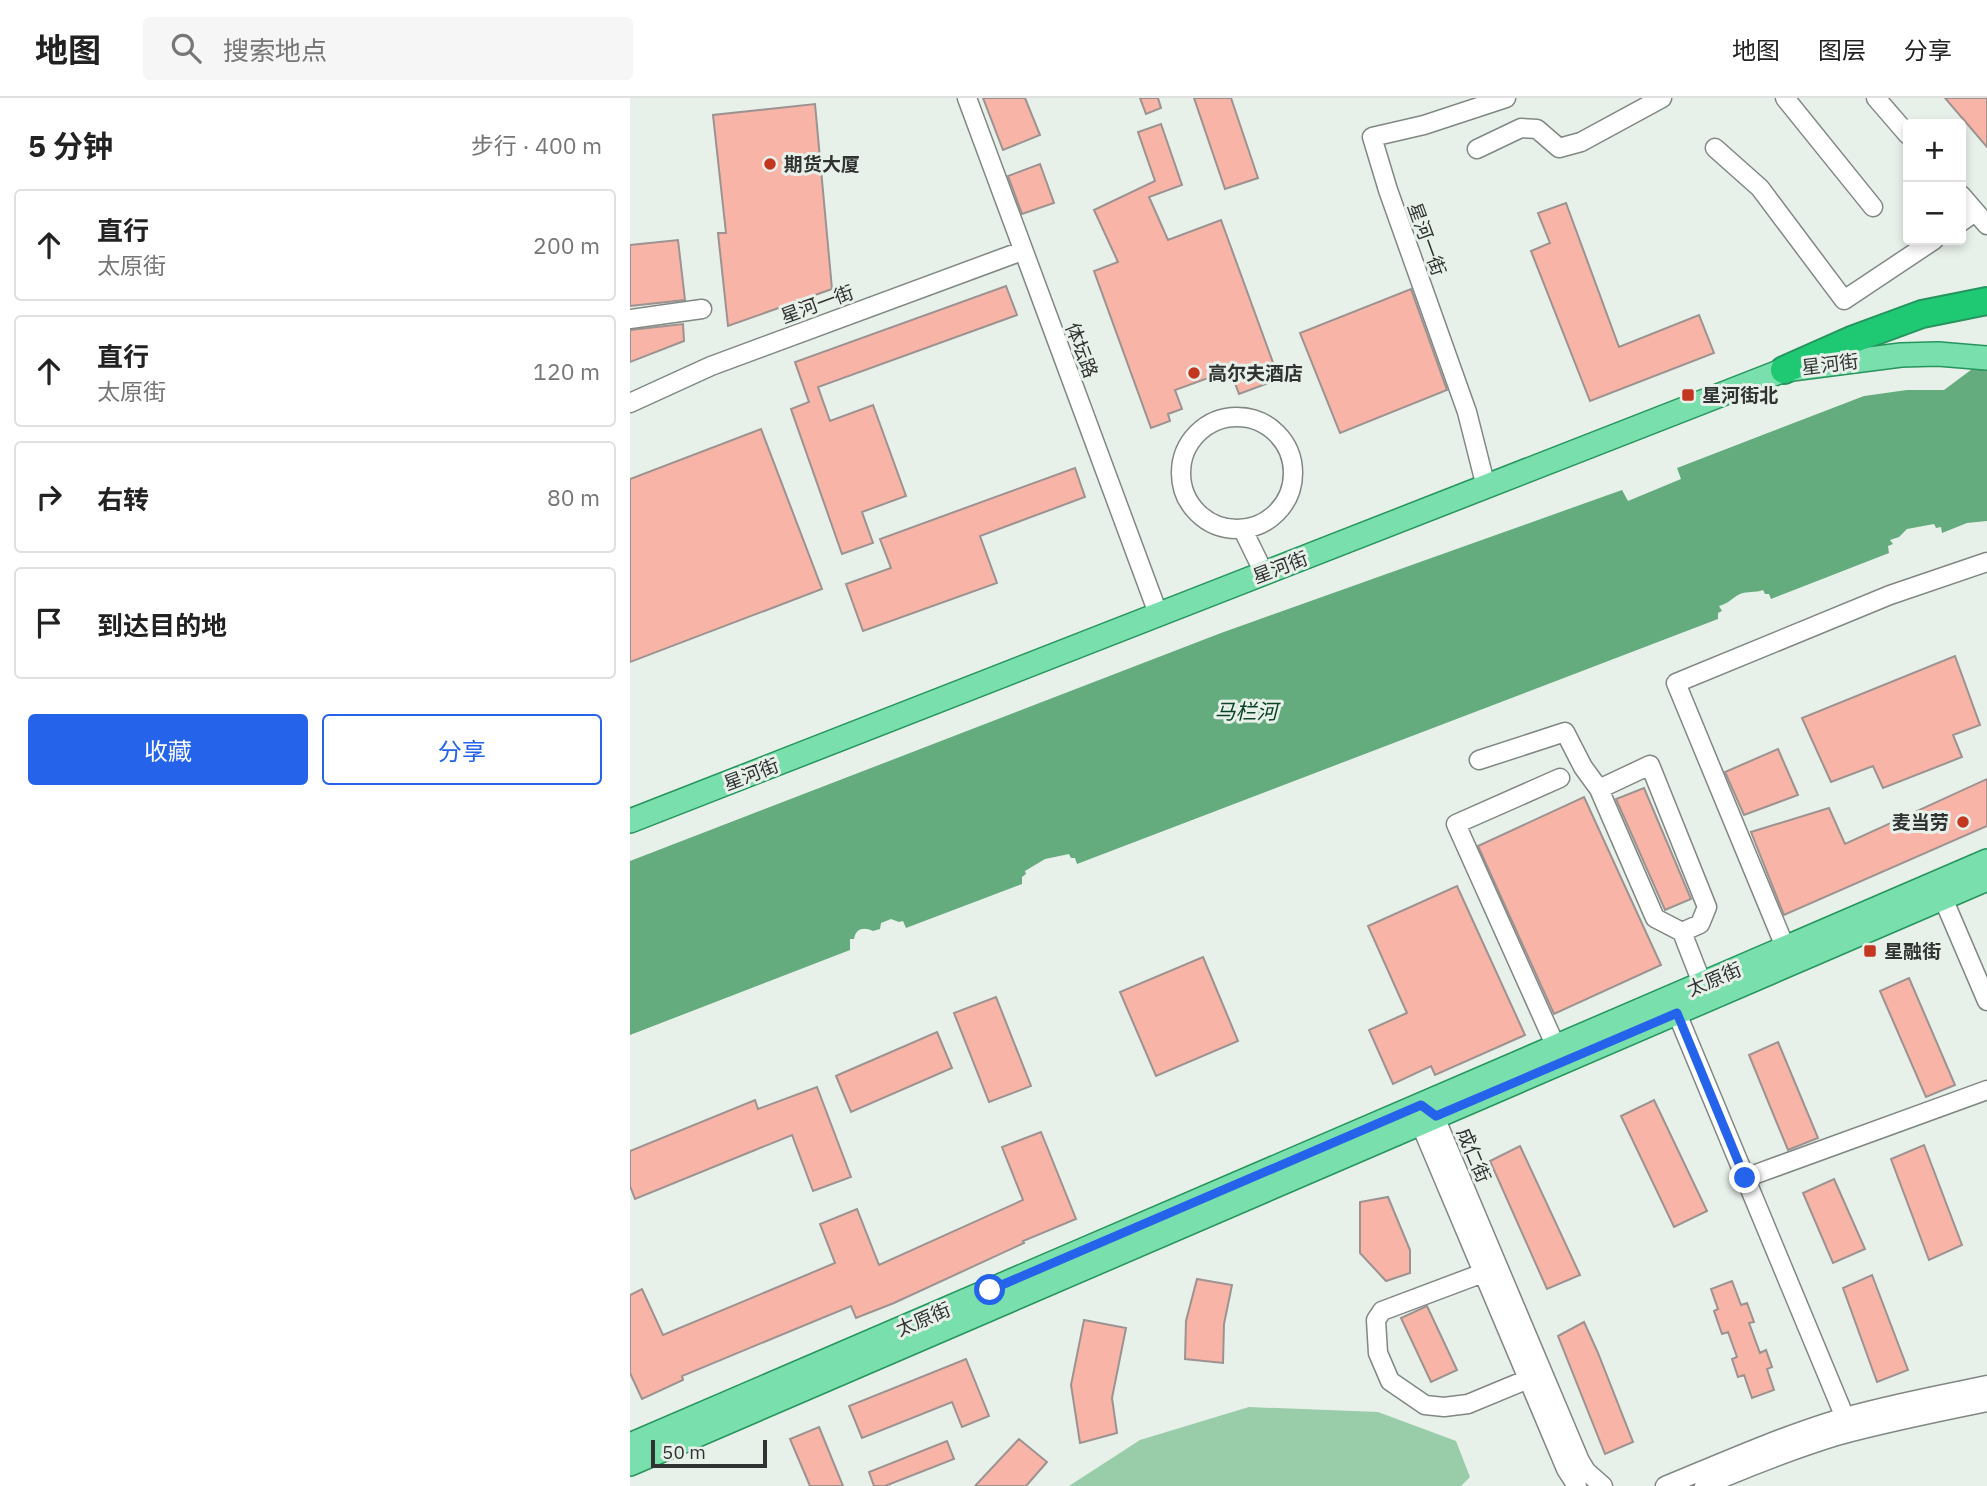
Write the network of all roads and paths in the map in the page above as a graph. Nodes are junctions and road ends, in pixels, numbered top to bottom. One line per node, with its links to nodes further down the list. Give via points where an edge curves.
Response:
1 (967, 98): 11 (street, 体坛路)
2 (1506, 98): 18 (street, 星河一街, via 1372,137 1467,412)
3 (1662, 98): 8 (street, via 1581,142 1559,148 1537,129 1521,128)
4 (1785, 98): 9 (street)
5 (1876, 98): 6 (street)
6 (1903, 129)
7 (1716, 148): 10 (street, via 1760,188 1844,300)
8 (1477, 149)
9 (1873, 207)
10 (1926, 245)
11 (1022, 251): 17 (street, 星河一街, via 711,366); 22 (street, 体坛路)
12 (1987, 301): 16 (highway, via 1922,314)
13 (702, 309): 14 (street)
14 (630, 319)
15 (1987, 358): 16 (main road, 星河街, via 1902,355)
16 (1784, 370): 18 (main road, 星河街)
17 (630, 403)
18 (1486, 487): 21 (main road, 星河街)
19 (1243, 530): 19 (street, via 1208,522 1184,492 1181,474 1192,439 1223,418 1241,416 1275,431 1287,446 1294,482 1277,514); 21 (street)
20 (1987, 562): 31 (street, via 1890,594 1676,683)
21 (1264, 573): 22 (main road, 星河街)
22 (1158, 616): 26 (main road, 星河街)
23 (1479, 760): 25 (street, via 1565,732)
24 (1560, 778): 35 (street, via 1456,824)
25 (1599, 789): 30 (street, via 1655,918); 30 (street, via 1650,765 1707,907 1700,924)
26 (630, 821)
27 (1987, 861): 29 (main road, 太原街)
28 (1987, 879): 29 (main road, 太原街)
29 (1940, 890): 31 (main road, 太原街); 33 (street)
30 (1682, 932): 32 (street)
31 (1788, 955): 32 (main road, 太原街)
32 (1705, 991): 34 (main road, 太原街)
33 (1987, 1001)
34 (1674, 1005): 35 (main road, 太原街); 38 (street)
35 (1559, 1054): 37 (main road, 太原街)
36 (1987, 1090): 38 (street)
37 (1426, 1115): 39 (street, 成仁街); 40 (street, 成仁街); 44 (main road, 太原街); 45 (main road, 太原街)
38 (1745, 1178): 43 (street)
39 (1483, 1273): 40 (street, 成仁街); 40 (street, via 1382,1311 1376,1320 1378,1353 1390,1381 1425,1405 1444,1407 1468,1404)
40 (1536, 1376): 46 (street, 成仁街, via 1566,1469); 47 (street, 成仁街, via 1586,1471)
41 (1987, 1385): 43 (street, via 1882,1407)
42 (1987, 1402): 43 (street)
43 (1848, 1425): 48 (street, via 1745,1453); 49 (street)
44 (630, 1446)
45 (630, 1464)
46 (1577, 1486)
47 (1603, 1486)
48 (1665, 1486)
49 (1704, 1486)

